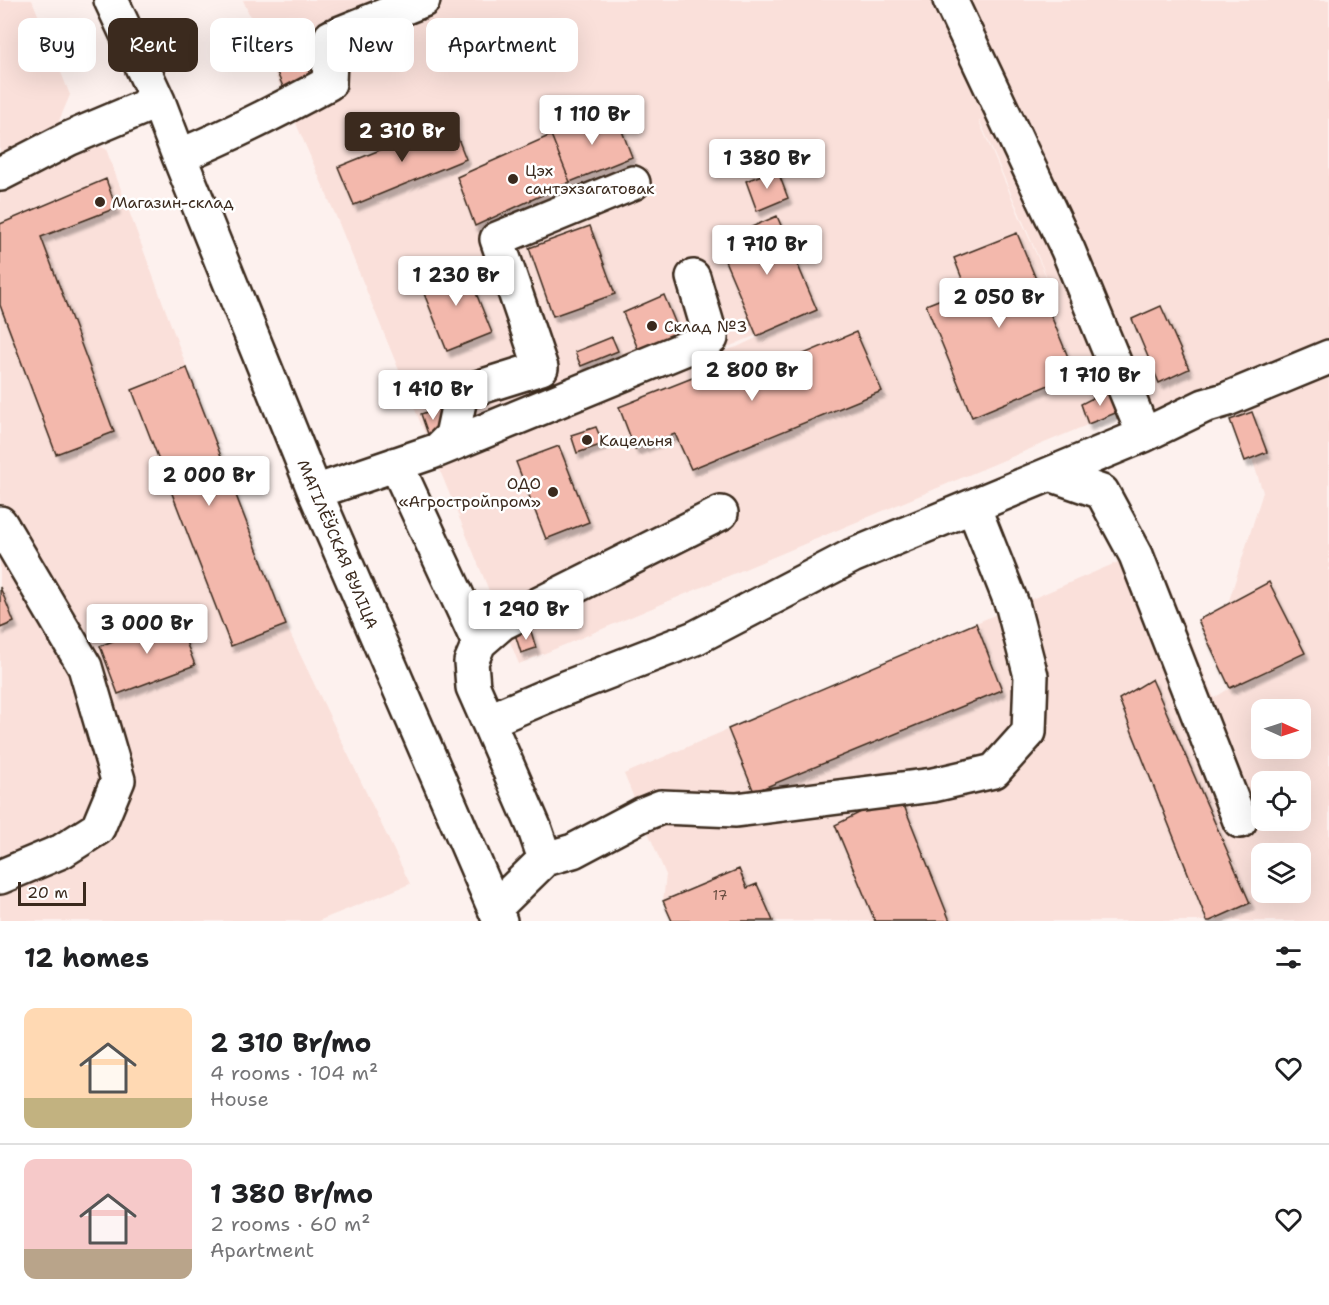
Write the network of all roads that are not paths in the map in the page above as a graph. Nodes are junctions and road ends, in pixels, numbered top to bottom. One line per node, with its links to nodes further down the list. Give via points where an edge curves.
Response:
1 (111, 0): 4 (street, МАГІЛЁЎСКАЯ ВУЛІЦА)
2 (423, 0): 5 (street, via 331,37 329,83)
3 (950, 0): 10 (street, via 1068,249)
4 (158, 101): 5 (street, МАГІЛЁЎСКАЯ ВУЛІЦА); 6 (street, via 68,139)
5 (179, 156): 14 (street, МАГІЛЁЎСКАЯ ВУЛІЦА)
6 (0, 174)
7 (633, 183): 11 (street, via 497,239 541,368 461,393 452,436)
8 (693, 277): 11 (street, via 711,338)
9 (1329, 357): 10 (street, via 1203,406)
10 (1144, 435): 13 (street)
11 (438, 450): 12 (street)
12 (396, 464): 14 (street); 18 (street)
13 (1050, 474): 15 (street); 20 (street, via 1102,492 1107,501 1136,555)
14 (315, 492): 23 (street, МАГІЛЁЎСКАЯ ВУЛІЦА)
15 (973, 506): 19 (street, via 852,556 695,638); 21 (street, via 1013,607 1031,676 1029,732 994,771 933,785 736,810 661,807 640,814 573,851)
16 (721, 513): 18 (street, via 502,623)
17 (0, 523): 22 (street, via 85,667 118,780 98,828 62,851)
18 (479, 643): 19 (street, via 471,662 473,687)
19 (488, 721): 21 (street)
20 (1240, 820)
21 (545, 859): 23 (street)
22 (0, 877)
23 (498, 914)

